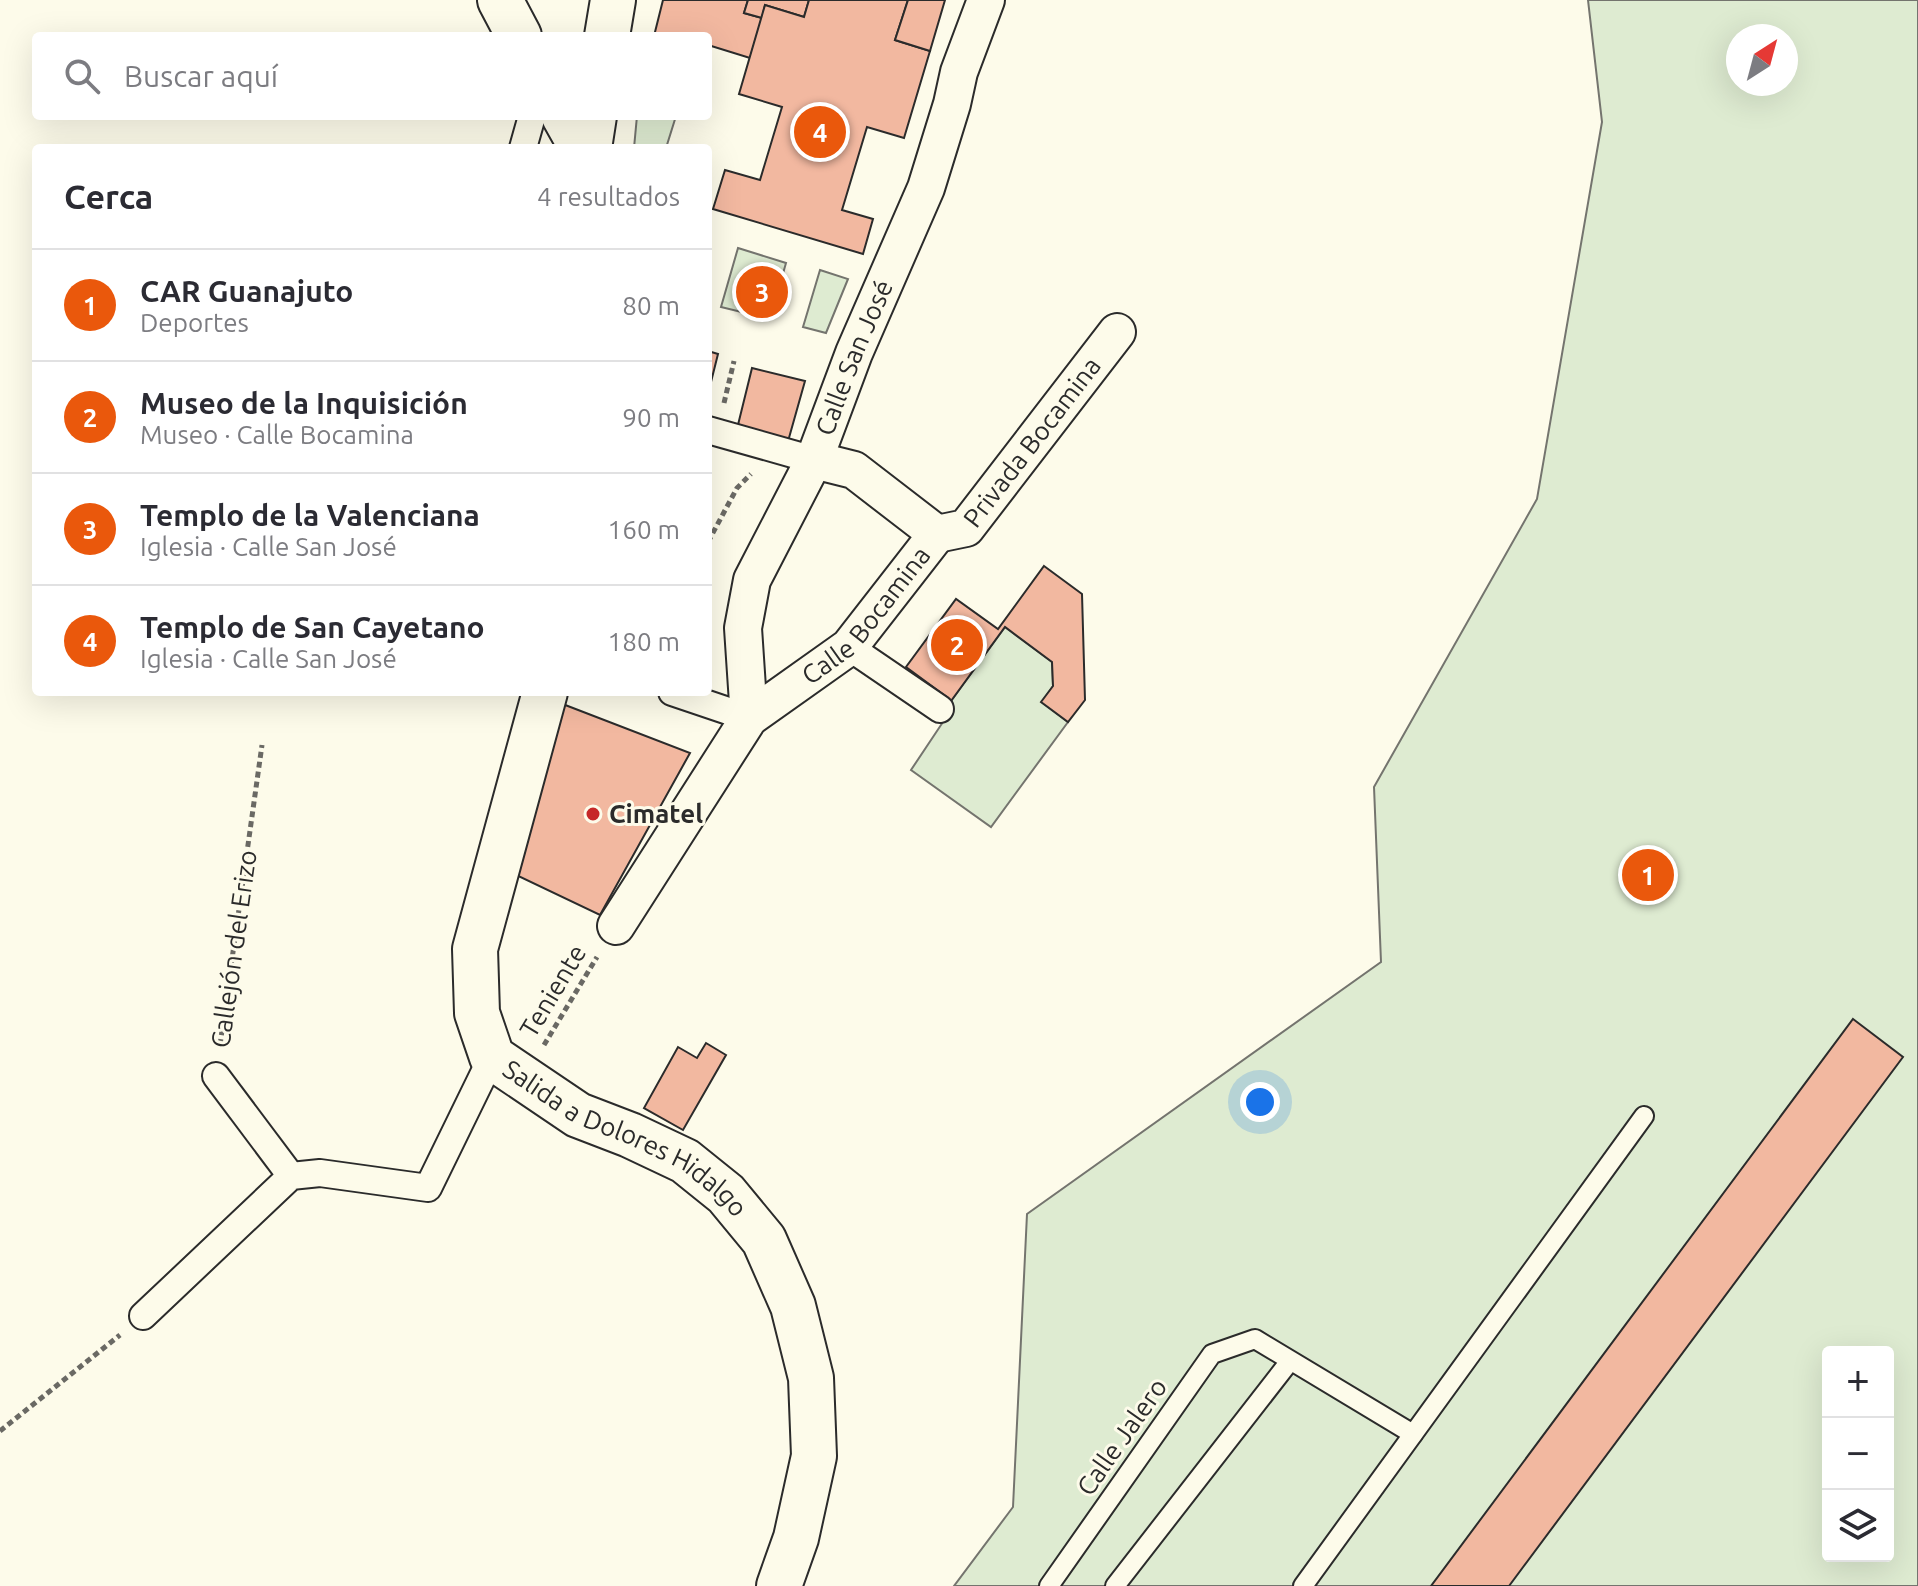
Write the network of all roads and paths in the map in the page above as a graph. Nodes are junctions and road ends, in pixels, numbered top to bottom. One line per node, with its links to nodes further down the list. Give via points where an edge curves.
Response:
1 (500, 0): 4 (main road)
2 (613, 0): 5 (main road)
3 (986, 0): 15 (street, Calle San José, via 926,188)
4 (517, 32)
5 (608, 32)
6 (531, 120): 9 (street)
7 (566, 120): 10 (main road)
8 (593, 120): 11 (main road)
9 (524, 144)
10 (580, 144)
11 (590, 144)
12 (1117, 332): 16 (street, Privada Bocamina, via 966,528)
13 (734, 361): 14 (path)
14 (720, 433): 15 (street); 17 (path, via 751,474 737,488)
15 (814, 460): 16 (street, Calle Bocamina, via 854,470); 22 (street, Calle San José, via 752,580 743,628)
16 (937, 534): 18 (street, Calle Bocamina)
17 (712, 535)
18 (849, 647): 21 (street); 22 (street, Calle Bocamina)
19 (544, 696): 25 (main road, Salida a Dolores Hidalgo, via 475,949 477,1013)
20 (684, 696): 22 (street)
21 (940, 709)
22 (749, 718): 24 (street)
23 (262, 745): 26 (path, Callejón del Erizo)
24 (616, 926): 25 (path, Teniente)
25 (508, 1067): 28 (street, via 428,1188 320,1173); 33 (main road, Salida a Dolores Hidalgo, via 578,1115 685,1161 726,1194 764,1240 793,1306 811,1378 814,1456)
26 (216, 1076): 28 (street, Callejón del Erizo)
27 (1644, 1116): 32 (lane)
28 (291, 1176): 29 (street)
29 (143, 1316): 31 (path)
30 (1290, 1361): 32 (lane); 34 (lane, Calle Jalero, via 1255,1339 1212,1354); 35 (lane)
31 (0, 1431)
32 (1413, 1434): 36 (lane)
33 (779, 1586)
34 (1049, 1586)
35 (1115, 1586)
36 (1303, 1586)

